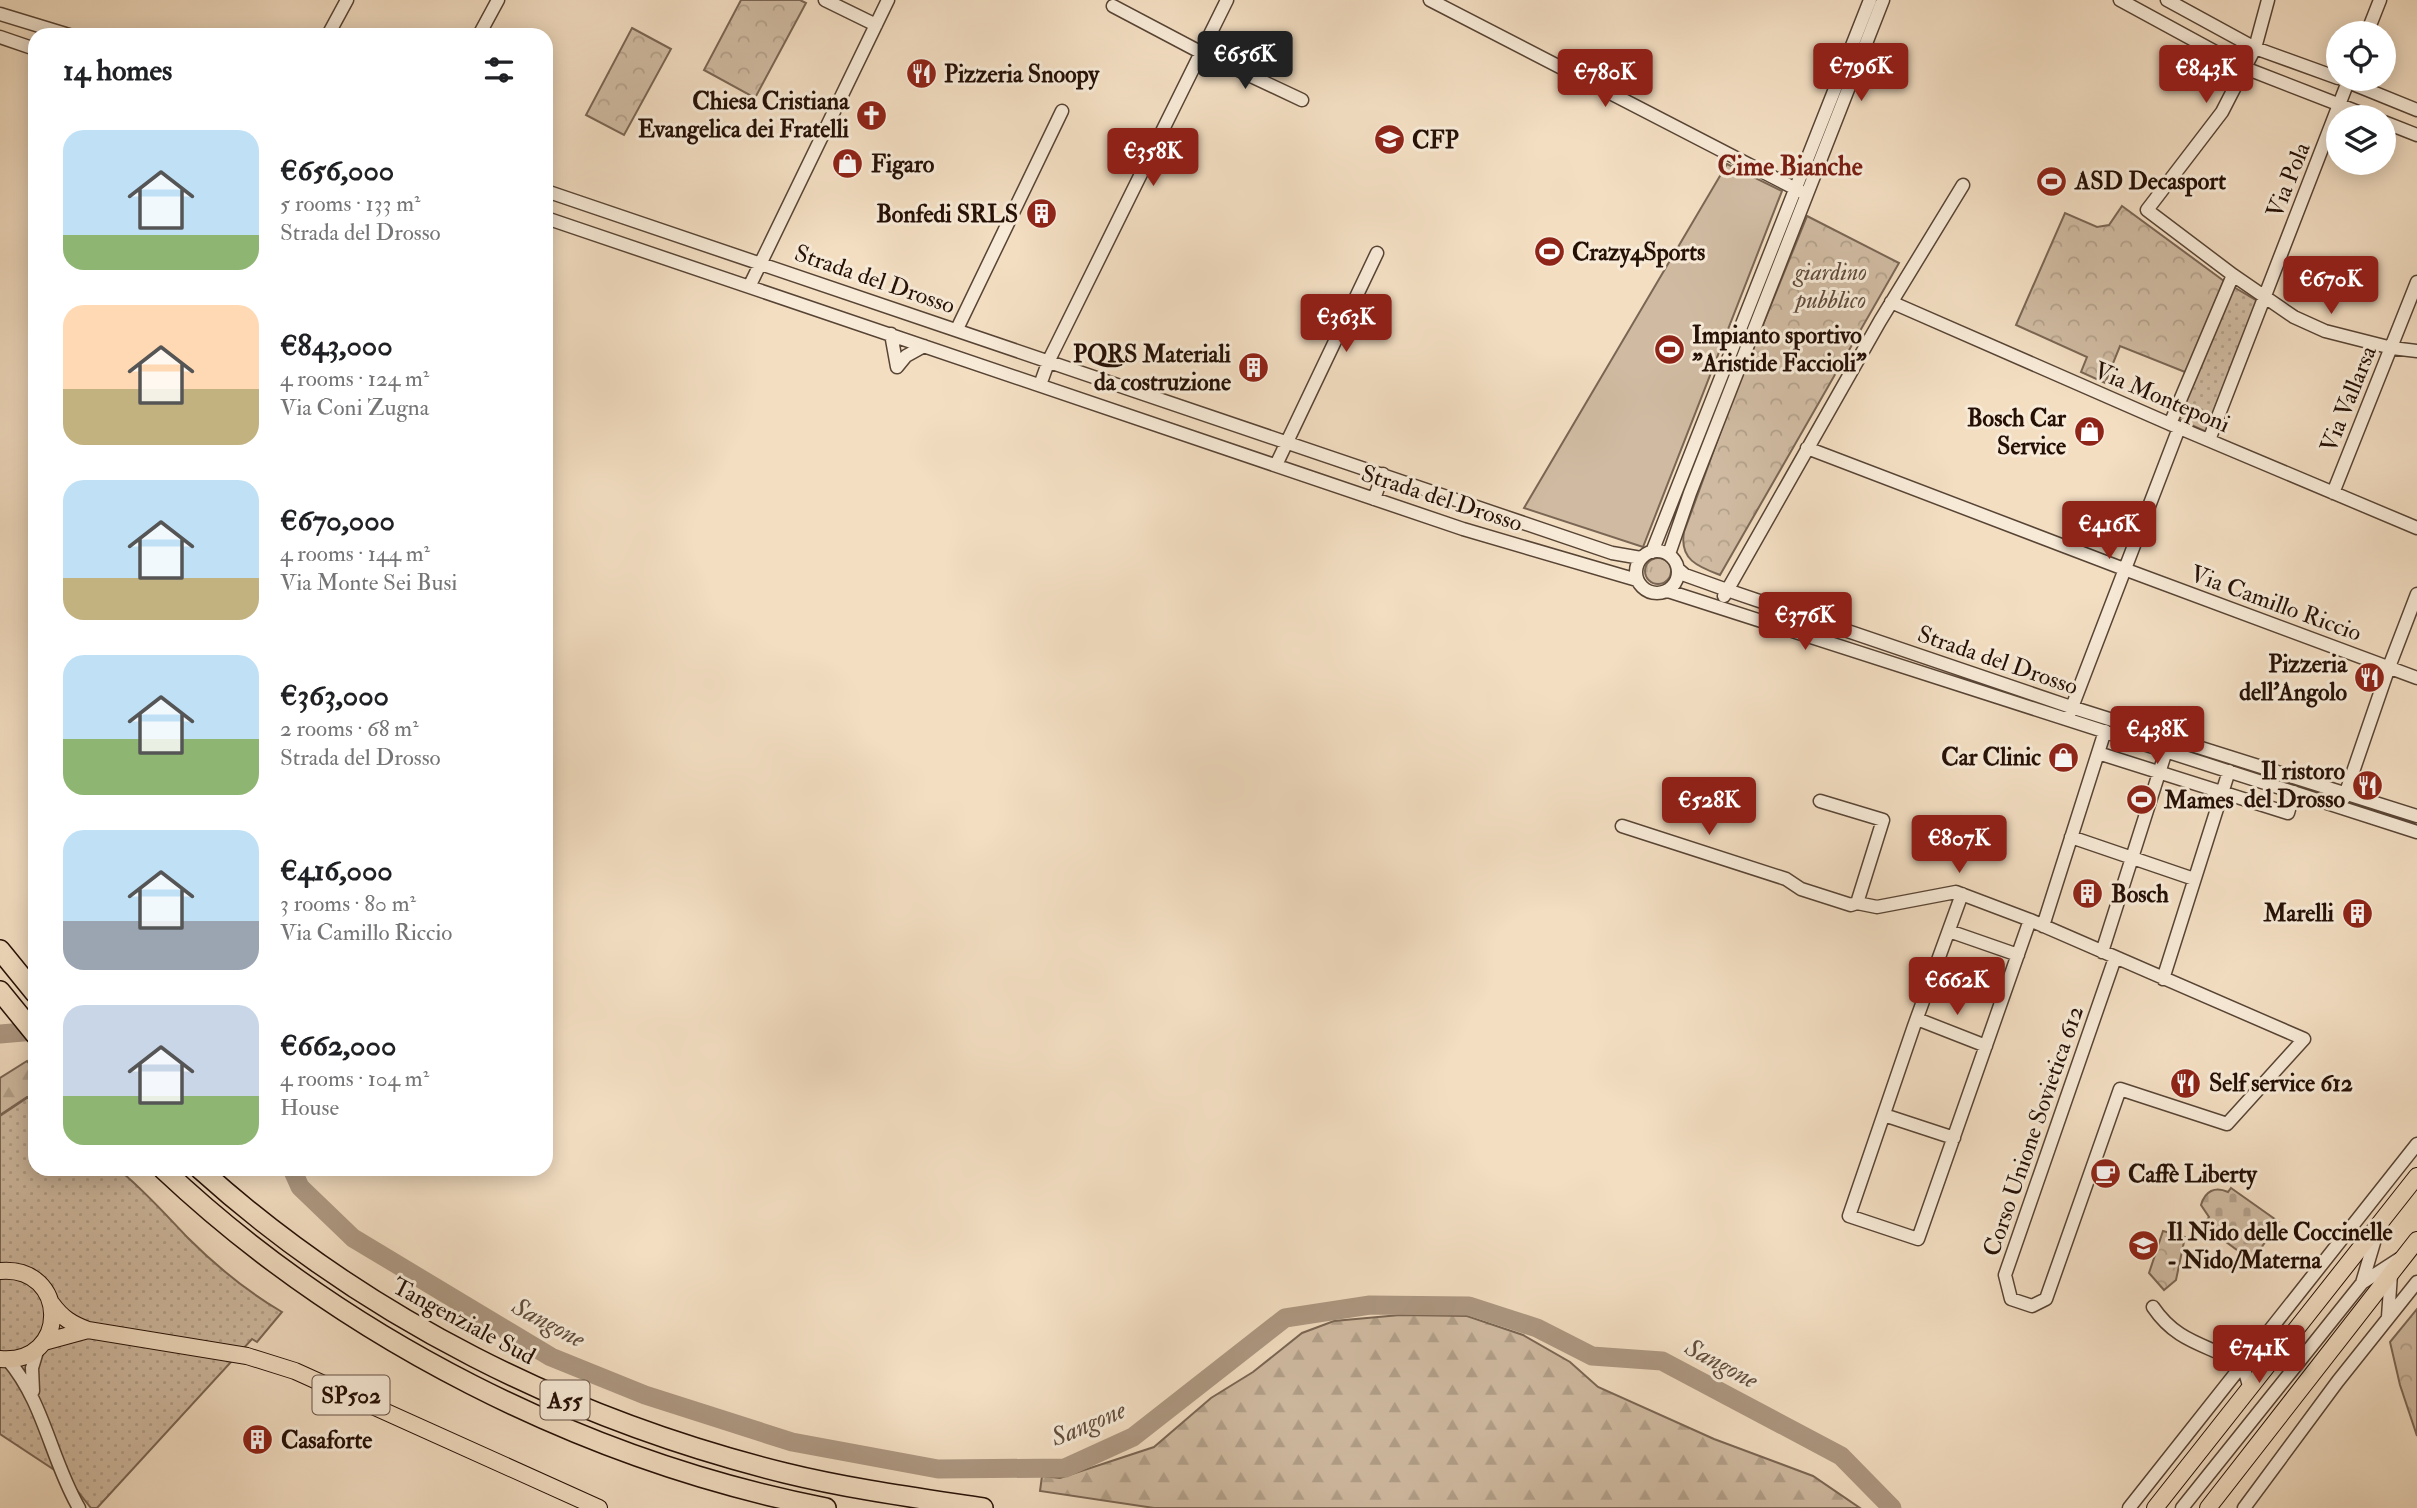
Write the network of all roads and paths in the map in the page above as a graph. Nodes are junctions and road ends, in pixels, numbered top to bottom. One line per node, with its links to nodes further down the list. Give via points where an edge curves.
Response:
1 (348, 0): 18 (street)
2 (498, 0): 19 (street)
3 (825, 0): 16 (street)
4 (888, 0): 16 (street)
5 (1227, 0): 23 (street)
6 (1430, 0): 36 (street)
7 (1870, 0): 36 (street)
8 (1883, 0): 38 (street)
9 (2120, 0): 24 (street)
10 (2167, 0): 22 (street)
11 (2268, 0): 22 (street)
12 (2380, 0): 15 (street)
13 (1113, 6): 23 (street)
14 (0, 14): 17 (street)
15 (2372, 21)
16 (876, 25): 45 (street)
17 (46, 28)
18 (332, 28)
19 (483, 28)
20 (0, 37): 21 (street)
21 (28, 47)
22 (2255, 48): 24 (street); 25 (street)
23 (1202, 53): 28 (street); 56 (street)
24 (2245, 68): 29 (street); 46 (street, via 2221,111 2147,210)
25 (2326, 73)
26 (2342, 91): 29 (street, Via Pola)
27 (2372, 91): 30 (street)
28 (1302, 100)
29 (2340, 105)
30 (2417, 110)
31 (1062, 111): 51 (street)
32 (2396, 127): 33 (street)
33 (2417, 135)
34 (2326, 140): 49 (street, Via Pola)
35 (1963, 185): 50 (street)
36 (1794, 189): 38 (street); 68 (street)
37 (553, 193): 39 (street, Strada del Drosso)
38 (1807, 195): 67 (street)
39 (594, 207): 41 (street); 42 (street, Strada del Drosso)
40 (553, 220): 41 (street, Strada del Drosso)
41 (585, 231): 44 (street, Strada del Drosso)
42 (687, 238): 44 (street); 45 (street, Strada del Drosso)
43 (1377, 253): 60 (street)
44 (678, 262): 48 (street, Strada del Drosso)
45 (761, 263): 48 (street); 51 (street, Strada del Drosso)
46 (2233, 275): 49 (street); 58 (street)
47 (2417, 282): 54 (street, Via Vallarsa)
48 (750, 285): 52 (street, Strada del Drosso)
49 (2264, 296): 54 (street, via 2325,331); 59 (street, Via Pola)
50 (1891, 302): 58 (street, Via Monteponi); 61 (street)
51 (957, 329): 56 (street, Strada del Drosso)
52 (891, 334): 53 (street, Strada del Drosso); 53 (street, Strada del Drosso, via 897,368 906,356)
53 (924, 346): 57 (street, Strada del Drosso)
54 (2392, 348): 55 (street); 64 (street, Via Vallarsa)
55 (2417, 351)
56 (1049, 360): 57 (street); 60 (street, Strada del Drosso)
57 (1040, 385): 62 (street, Strada del Drosso)
58 (2174, 426): 59 (street, Via Monteponi); 70 (street)
59 (2208, 440): 64 (street, Via Monteponi)
60 (1286, 441): 62 (street); 63 (street, Strada del Drosso)
61 (1807, 448): 70 (street, Via Camillo Riccio); 72 (street)
62 (1276, 465): 65 (street, Strada del Drosso)
63 (1383, 474): 65 (street); 68 (street, Strada del Drosso, via 1612,553)
64 (2333, 493): 66 (street, Via Monteponi)
65 (1374, 499): 71 (street, Strada del Drosso)
66 (2417, 528)
67 (1669, 554): 68 (street); 69 (street)
68 (1647, 555): 71 (street, via 1636,569)
69 (1678, 569): 72 (street, Strada del Drosso); 73 (street, via 1676,582)
70 (2124, 569): 76 (street, Via Camillo Riccio); 78 (street)
71 (1637, 580): 73 (street, via 1650,593)
72 (1727, 590): 75 (street); 78 (street, Strada del Drosso)
73 (1668, 591): 75 (street, Strada del Drosso)
74 (2417, 594): 76 (street)
75 (1717, 606): 78 (street, Strada del Drosso)
76 (2389, 667): 77 (street, Via Camillo Riccio); 86 (street)
77 (2417, 678)
78 (2069, 713): 79 (street, Strada del Drosso); 86 (street, Strada del Drosso)
79 (2105, 731): 80 (street, Strada del Drosso); 81 (street)
80 (2166, 751): 82 (street, Strada del Drosso); 83 (street)
81 (2098, 753): 83 (street); 92 (street)
82 (2229, 771): 84 (street); 85 (street, Strada del Drosso)
83 (2159, 773): 84 (street); 93 (street)
84 (2222, 792): 85 (street, via 2288,813); 94 (street)
85 (2294, 792): 88 (street, Strada del Drosso)
86 (2346, 792): 88 (street); 89 (street, Strada del Drosso)
87 (1820, 801): 96 (street, via 1883,820)
88 (2341, 807): 91 (street, Strada del Drosso)
89 (2417, 816)
90 (1622, 826): 96 (street, Corso Unione Sovietica 612, via 1786,879 1818,895)
91 (2417, 832)
92 (2071, 837): 93 (street); 97 (street)
93 (2132, 859): 94 (street); 100 (street)
94 (2194, 879): 103 (street)
95 (1962, 894): 96 (street, Corso Unione Sovietica 612, via 1951,891 1877,907); 97 (street, Corso Unione Sovietica 612); 98 (street)
96 (1857, 903)
97 (2036, 923): 100 (street, Corso Unione Sovietica 612); 101 (street, via 2025,934)
98 (1949, 931): 101 (street); 106 (street)
99 (0, 950): 104 (highway)
100 (2102, 952): 102 (street, Corso Unione Sovietica 612)
101 (2018, 955): 108 (street)
102 (2115, 958): 103 (street, Corso Unione Sovietica 612); 103 (street, Corso Unione Sovietica 612, via 2005,1275 2011,1299 2032,1306 2046,1299 2120,1089 2227,1124 2304,1039)
103 (2163, 979)
104 (28, 983)
105 (2, 994): 107 (highway)
106 (1917, 1019): 108 (street); 109 (street)
107 (28, 1026)
108 (1986, 1046): 110 (street)
109 (1884, 1115): 110 (street); 110 (street, via 1849,1216 1918,1239)
110 (1954, 1138)
111 (2417, 1144): 122 (street)
112 (2417, 1175): 115 (main road)
113 (171, 1176): 136 (highway, Tangenziale Sud / A55, via 301,1281 374,1329 501,1399 666,1465)
114 (208, 1176): 137 (highway, Tangenziale Sud / A55, via 370,1298 496,1368 574,1404 680,1444 786,1473)
115 (2381, 1222): 121 (street); 126 (main road)
116 (2417, 1240): 117 (main road)
117 (2405, 1255): 119 (main road); 121 (street)
118 (0, 1271): 123 (main road, SP502, via 31,1276)
119 (2391, 1273): 125 (street); 140 (main road)
120 (2417, 1282): 125 (street)
121 (2362, 1283): 139 (street)
122 (2299, 1294): 126 (street); 130 (street)
123 (51, 1304): 127 (main road, SP502, via 62,1317); 128 (main road, via 51,1328)
124 (2153, 1307): 130 (street, via 2185,1339)
125 (2388, 1318): 141 (street)
126 (2304, 1320): 131 (main road)
127 (88, 1330): 128 (main road, SP502); 135 (main road, SP502, via 275,1364)
128 (41, 1345): 129 (main road, SP502, via 19,1358); 132 (street, via 32,1368)
129 (4, 1359): 132 (street)
130 (2243, 1365): 131 (street); 133 (street)
131 (2250, 1389): 138 (main road)
132 (34, 1398): 134 (street, via 64,1483)
133 (2131, 1506)
134 (79, 1508)
135 (599, 1508)
136 (826, 1508)
137 (983, 1508)
138 (2155, 1508)
139 (2182, 1508)
140 (2208, 1508)
141 (2244, 1508)

